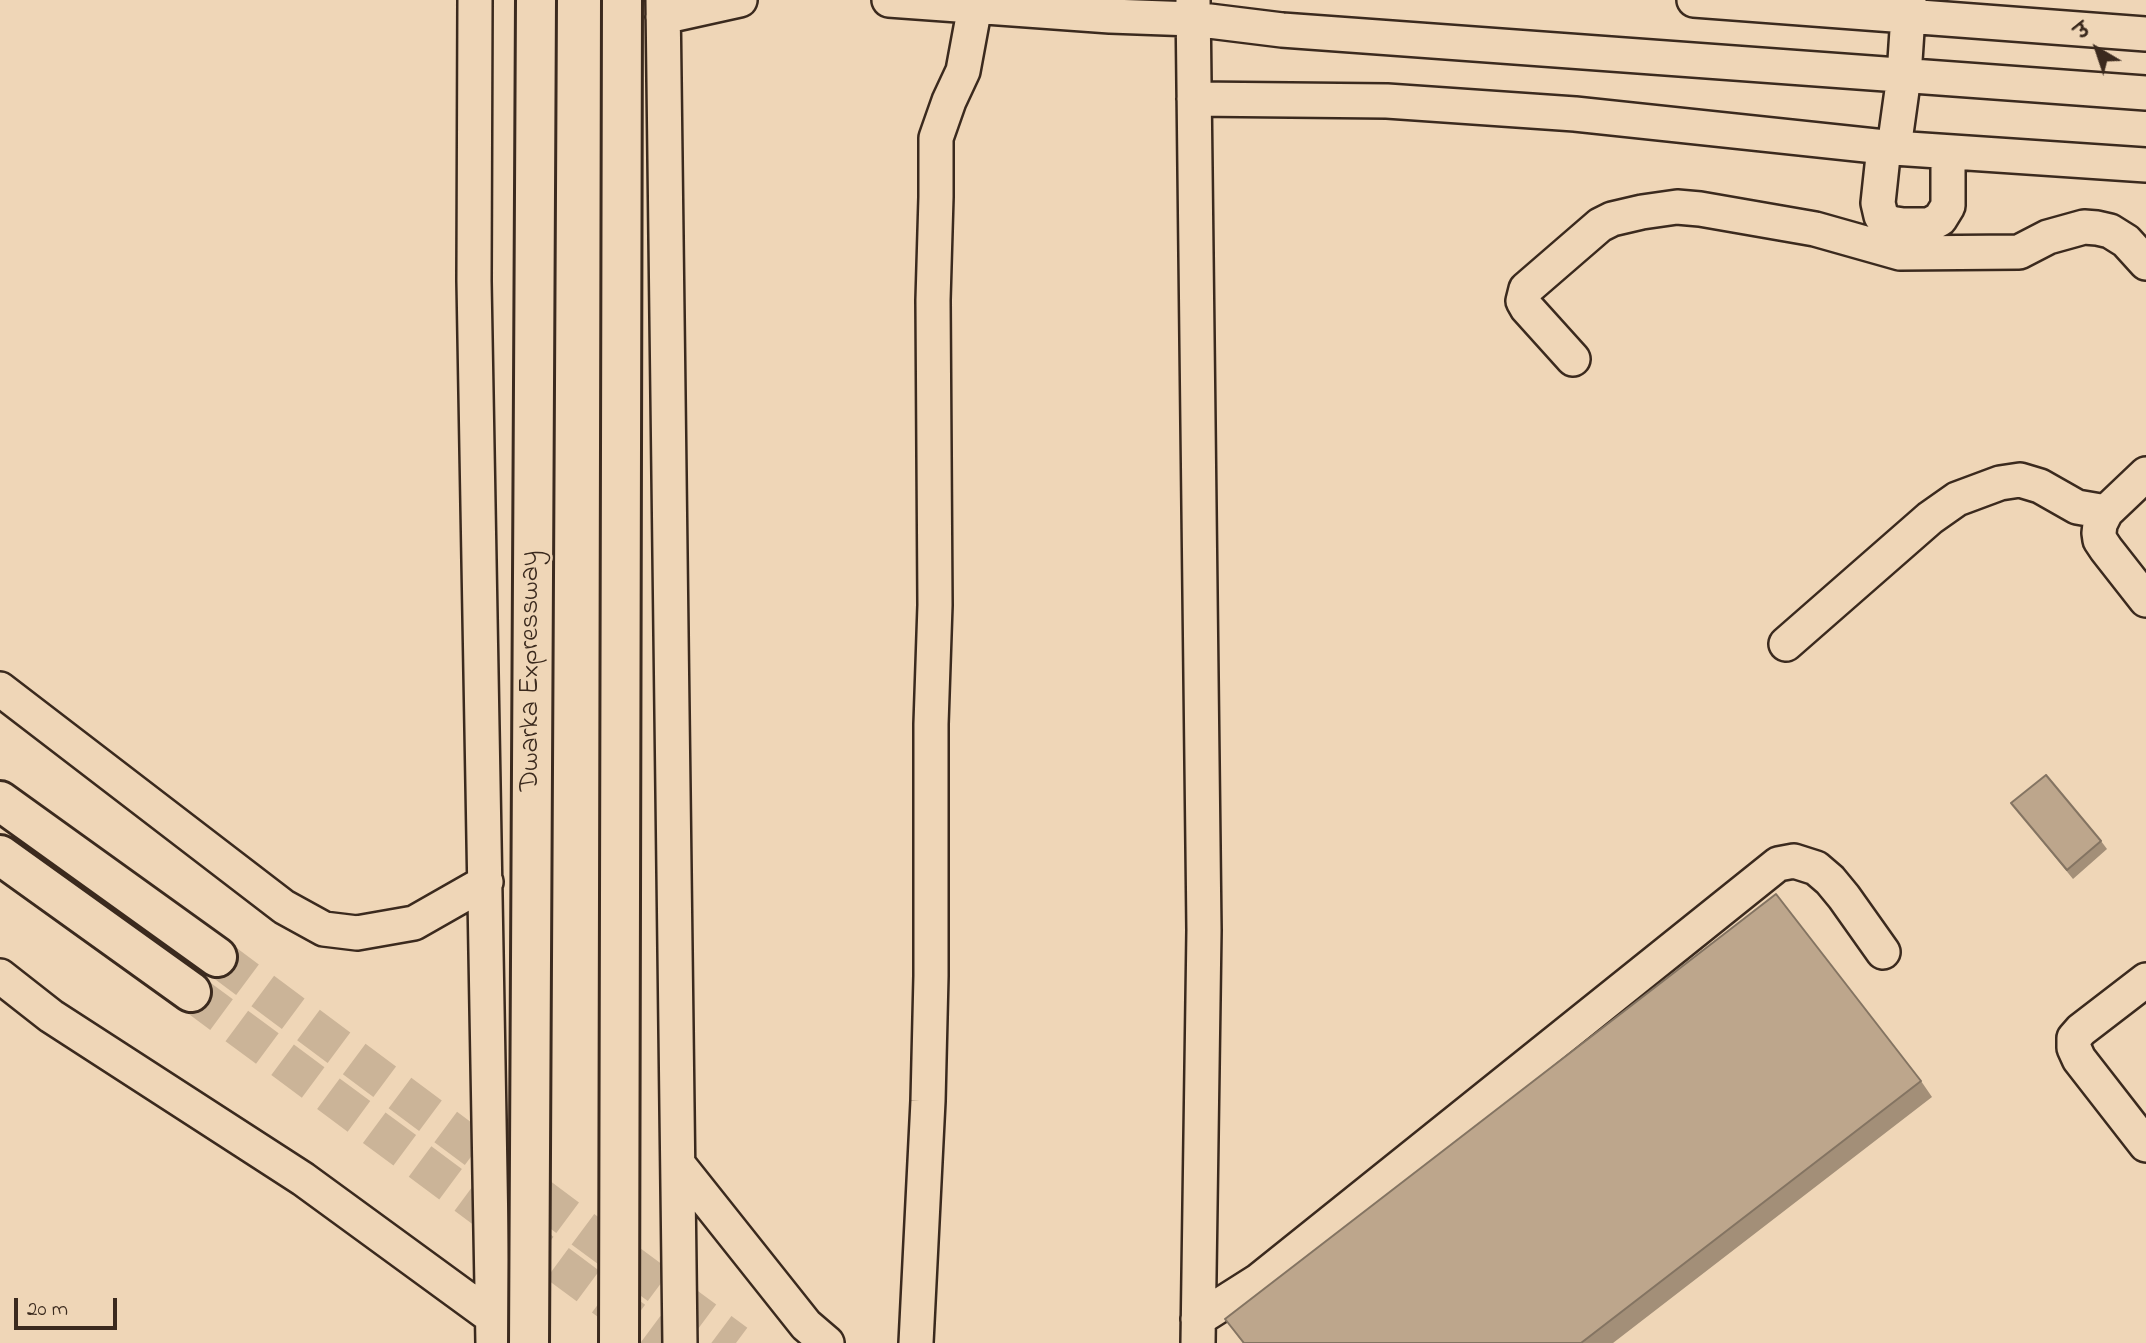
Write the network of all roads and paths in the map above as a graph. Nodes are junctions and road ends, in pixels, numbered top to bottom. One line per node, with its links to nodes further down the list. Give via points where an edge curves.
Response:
1 (475, 0): 29 (street, via 474,281)
2 (536, 0): 39 (main road, Dwarka Expressway, bridge)
3 (622, 0): 40 (main road, bridge)
4 (740, 0): 10 (street)
5 (889, 0): 7 (street)
6 (1694, 0): 9 (street)
7 (975, 6): 8 (street); 43 (street, via 963,71 936,138 931,990)
8 (1110, 8): 11 (street)
9 (1909, 8): 12 (street); 13 (street)
10 (663, 9): 36 (street)
11 (1193, 10): 13 (street, via 1282,30); 15 (street)
12 (2146, 34)
13 (1904, 76): 14 (street); 16 (street)
14 (2146, 93)
15 (1194, 99): 16 (street, via 1387,101 1535,111); 38 (street, via 1204,916)
16 (1889, 147): 17 (street); 19 (street, via 1878,203 1881,216)
17 (1948, 152): 18 (street); 19 (street, via 1948,206 1940,219)
18 (2146, 165)
19 (1902, 239): 20 (street, via 2019,252 2048,237 2084,227 2110,232); 21 (street, via 1677,207 1612,219 1538,277 1523,295 1527,308)
20 (2146, 263)
21 (1573, 359)
22 (2146, 474): 23 (street)
23 (2106, 512): 24 (street, via 2100,540); 25 (street, via 2077,506 2020,480 1977,490 1930,518)
24 (2146, 600)
25 (1786, 644)
26 (0, 689): 29 (street, via 284,908 324,929 357,933 414,923)
27 (0, 801): 31 (main road)
28 (0, 855): 34 (main road)
29 (486, 882): 37 (street)
30 (1883, 952): 38 (street, via 1844,897 1816,868 1794,861 1778,864)
31 (216, 957)
32 (0, 976): 37 (street, via 51,1016 303,1179)
33 (2146, 980): 35 (street, via 2081,1030 2074,1038 2074,1048)
34 (191, 992)
35 (2146, 1145)
36 (678, 1164): 41 (street); 42 (street, via 806,1325)
37 (492, 1330)
38 (1198, 1331)
39 (529, 1343)
40 (619, 1343)
41 (680, 1343)
42 (827, 1343)
43 (916, 1343)

